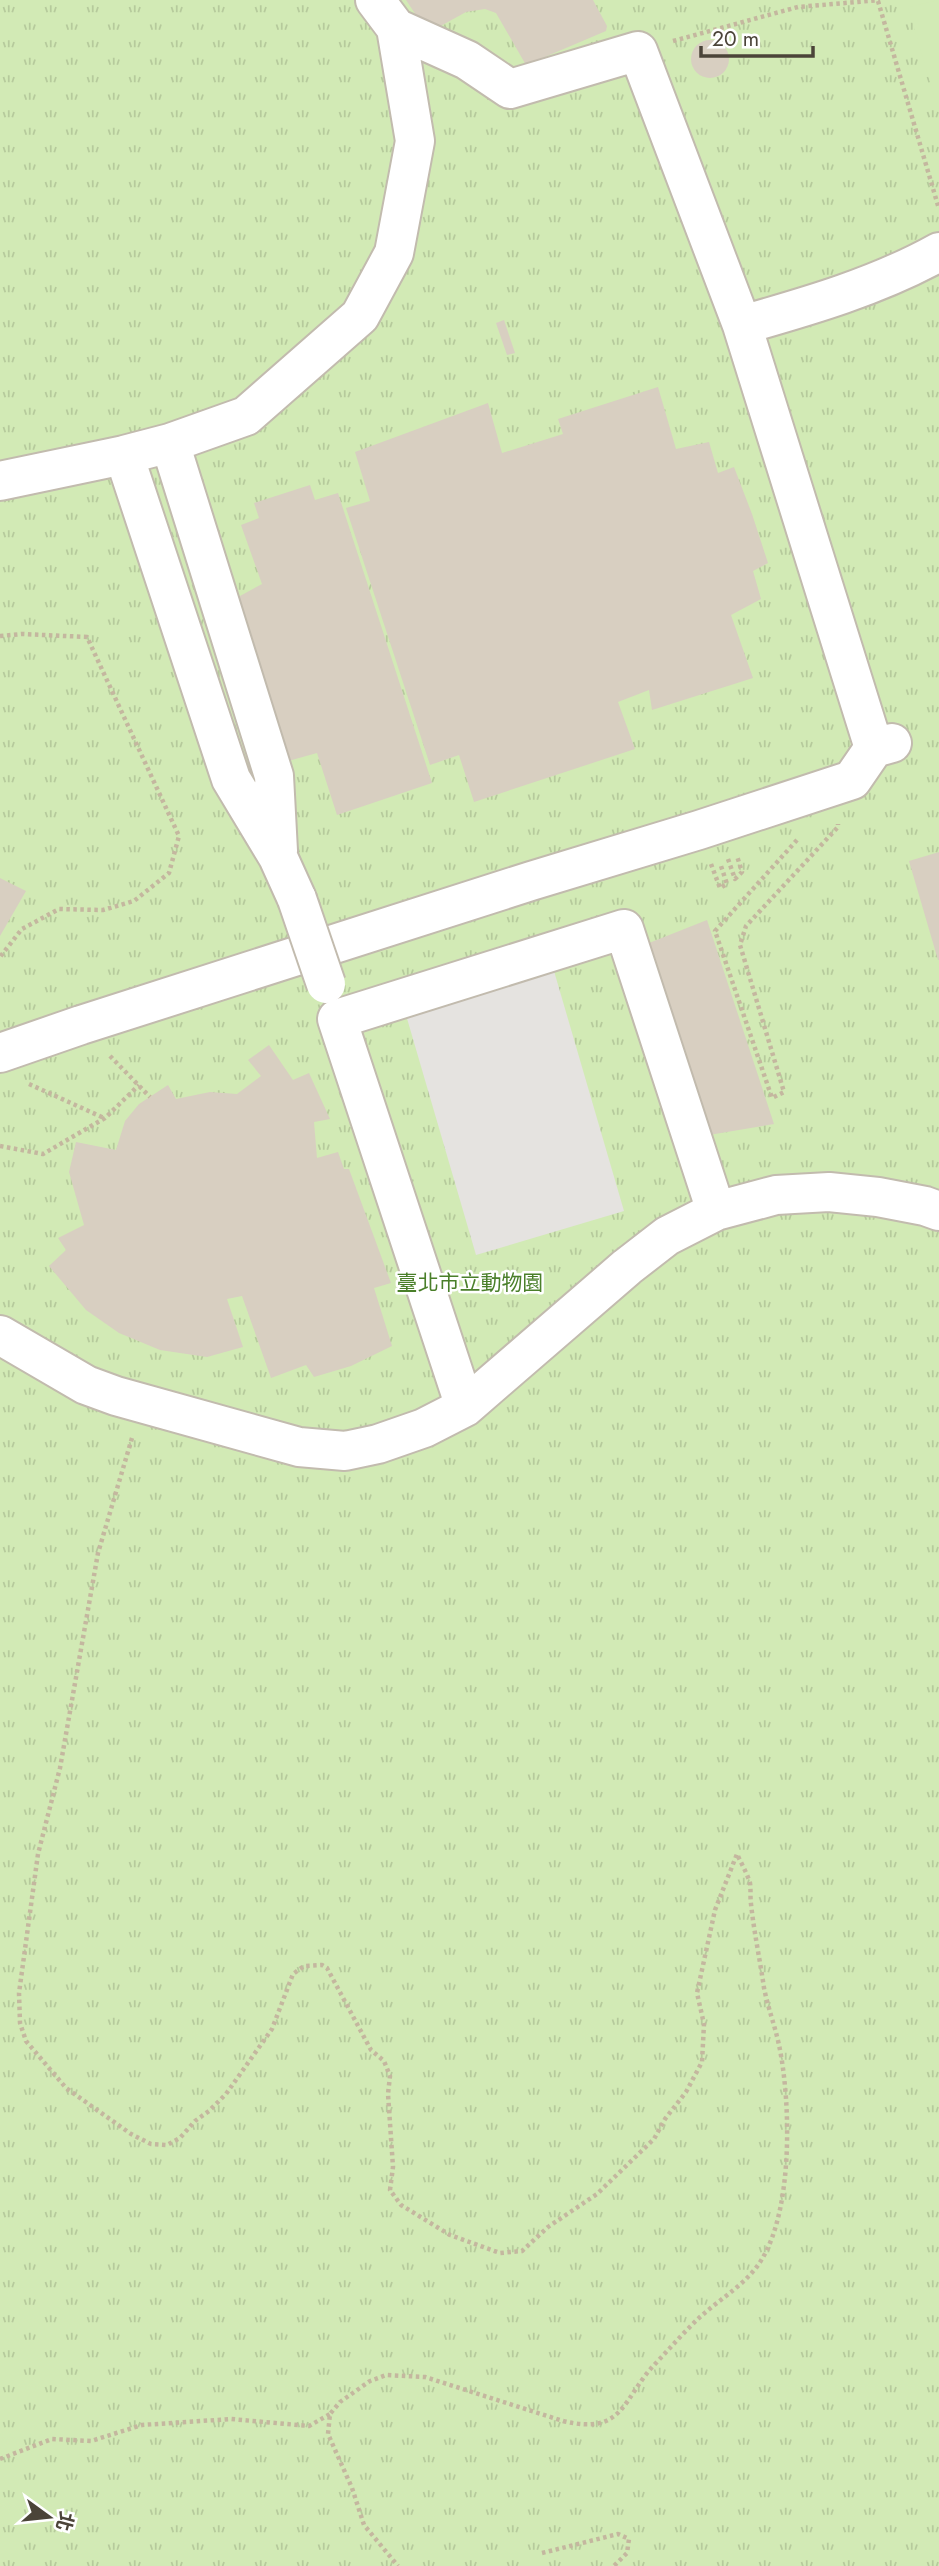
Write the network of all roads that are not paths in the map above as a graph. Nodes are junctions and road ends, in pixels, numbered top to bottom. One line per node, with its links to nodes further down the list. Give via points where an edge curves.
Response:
1 (385, 14): 3 (street, via 510,89 621,56); 4 (street, via 415,141 394,253 360,316 246,416)
2 (939, 252): 3 (street, via 810,306)
3 (742, 325): 9 (street, via 883,746 852,780 81,1025)
4 (170, 443): 5 (street); 7 (street, via 275,776)
5 (124, 455): 6 (street); 7 (street, via 231,779)
6 (0, 481)
7 (278, 857): 8 (street, bridge)
8 (331, 1001): 10 (street, via 624,929); 13 (street)
9 (12, 1067)
10 (716, 1211): 11 (street, via 776,1195 830,1192); 13 (street, via 667,1236 627,1267)
11 (939, 1211)
12 (0, 1335): 13 (street, via 86,1385 299,1447 345,1451 378,1444)
13 (466, 1407)

